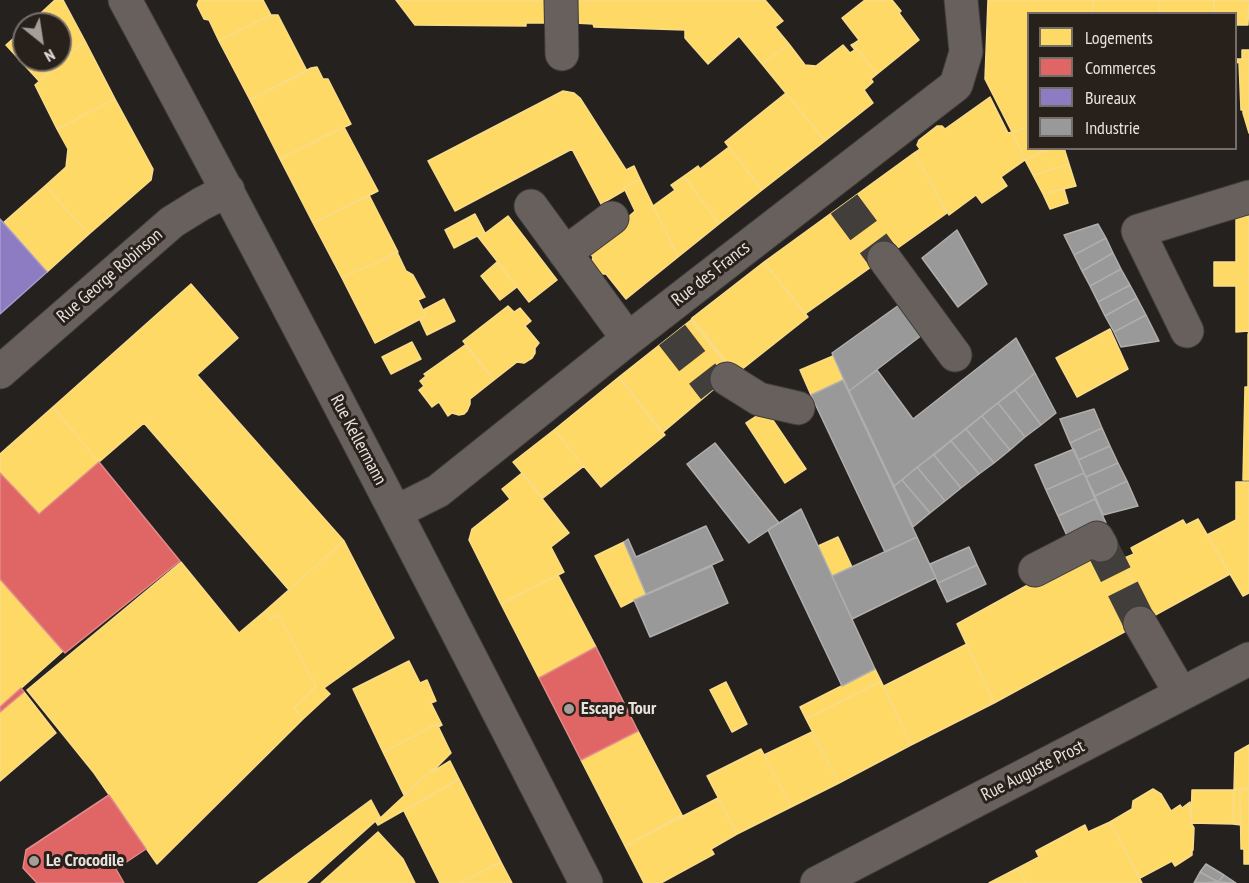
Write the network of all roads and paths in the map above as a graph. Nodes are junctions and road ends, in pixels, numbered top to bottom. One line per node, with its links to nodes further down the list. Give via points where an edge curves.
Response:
1 (125, 0): 5 (street, Rue Kellermann)
2 (561, 0): 4 (street)
3 (961, 0): 12 (street, Rue des Francs, via 966,52 956,85 836,194 671,321)
4 (562, 54)
5 (228, 190): 14 (street, Rue George Robinson, via 172,222); 17 (street, Rue Kellermann)
6 (1249, 197): 11 (street, via 1138,231)
7 (531, 206): 9 (street)
8 (612, 218): 9 (street)
9 (565, 253): 12 (street)
10 (884, 258): 13 (street)
11 (1187, 331)
12 (628, 339): 17 (street, Rue des Francs, via 438,491)
13 (955, 355)
14 (0, 372)
15 (723, 392): 16 (street)
16 (798, 408)
17 (396, 512): 23 (street, Rue Kellermann)
18 (1101, 545): 19 (street, via 1098,538)
19 (1035, 570)
20 (1140, 623): 22 (street)
21 (1249, 659): 22 (street, Rue Auguste Prost)
22 (1181, 694): 24 (street, Rue Auguste Prost)
23 (586, 883)
24 (817, 883)

